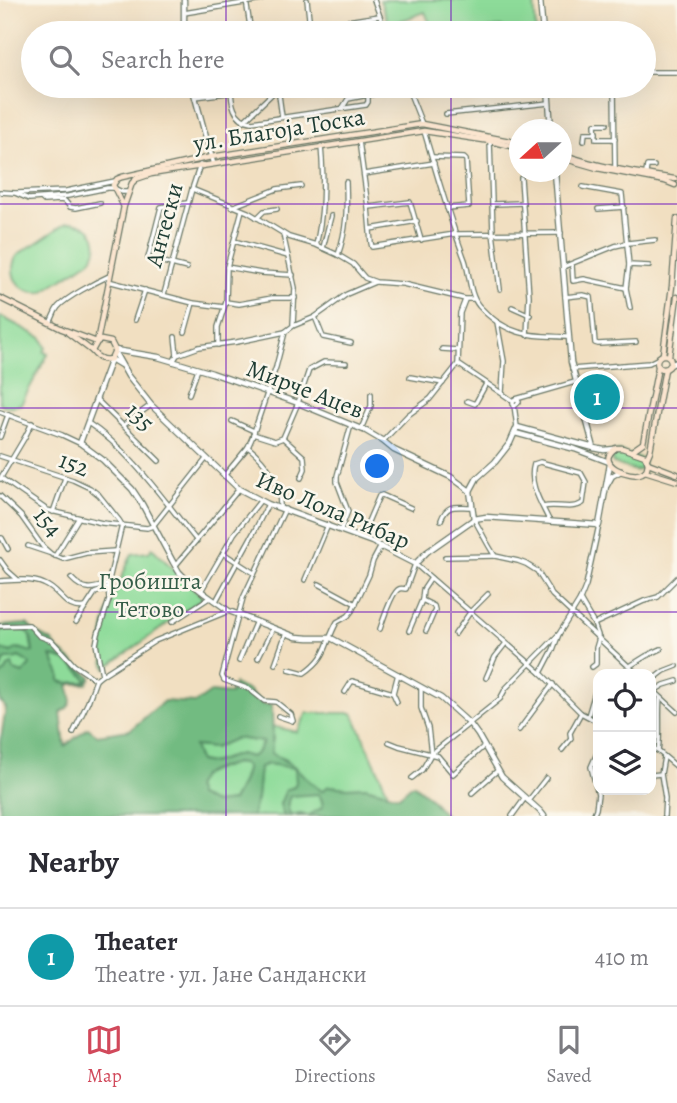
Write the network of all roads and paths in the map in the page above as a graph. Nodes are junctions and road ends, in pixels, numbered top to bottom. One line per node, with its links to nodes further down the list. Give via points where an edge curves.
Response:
1 (184, 0): 7 (street)
2 (262, 0): 6 (street)
3 (307, 0): 11 (street)
4 (374, 0): 8 (street)
5 (540, 0): 14 (street)
6 (246, 1): 7 (street); 10 (street)
7 (184, 13): 9 (street)
8 (379, 16): 12 (street); 13 (street)
9 (184, 21)
10 (249, 21)
11 (309, 21)
12 (348, 21)
13 (381, 21)
14 (542, 21)
15 (656, 72): 16 (street)
16 (677, 72)
17 (195, 98): 46 (street)
18 (232, 98): 31 (street)
19 (268, 98): 31 (street)
20 (280, 98): 29 (street)
21 (353, 98): 27 (street)
22 (368, 98): 27 (street, via 366,105)
23 (412, 98): 32 (street)
24 (549, 98): 26 (street)
25 (614, 98): 36 (street)
26 (549, 103): 28 (street); 30 (street)
27 (343, 108): 29 (street)
28 (446, 114)
29 (282, 117): 31 (street)
30 (550, 119)
31 (244, 121)
32 (422, 124): 34 (street); 40 (main road, ул. Благоја Тоска); 46 (main road, ул. Благоја Тоска)
33 (607, 124): 35 (street, via 595,124)
34 (424, 131): 37 (main road); 38 (main road); 43 (street)
35 (596, 132): 36 (street, via 596,139); 39 (street, via 585,134)
36 (615, 139): 50 (street)
37 (359, 141): 42 (main road); 52 (street)
38 (490, 141): 41 (main road); 72 (street)
39 (584, 141)
40 (509, 144)
41 (509, 144)
42 (321, 146): 46 (main road); 95 (street, via 322,207)
43 (432, 157): 47 (street); 77 (street, via 466,160 469,206)
44 (572, 158): 50 (main road)
45 (572, 159): 62 (main road)
46 (212, 160): 48 (main road); 53 (main road, ул. Благоја Тоска)
47 (434, 163): 52 (street); 77 (street)
48 (200, 165): 59 (main road, via 151,174); 64 (street, Антески)
49 (654, 166): 51 (street, via 646,166)
50 (615, 168): 51 (main road)
51 (646, 173): 54 (main road)
52 (364, 174): 75 (street)
53 (126, 176): 55 (main road, ул. Благоја Тоска); 59 (main road)
54 (676, 178): 62 (main road)
55 (115, 181): 63 (main road); 67 (street, via 66,191)
56 (346, 182): 97 (street, via 346,223)
57 (521, 182): 71 (street)
58 (556, 182): 87 (street)
59 (132, 183): 66 (main road)
60 (301, 187): 74 (street, via 277,189)
61 (583, 187): 76 (street, via 621,194)
62 (676, 187)
63 (114, 188): 66 (street); 68 (street); 73 (main road)
64 (192, 189): 70 (street, Антески); 74 (street)
65 (0, 192): 67 (street)
66 (128, 192): 73 (main road)
67 (15, 193): 68 (street, via 29,200)
68 (41, 199): 69 (street, via 65,201 76,208)
69 (100, 203)
70 (188, 203): 99 (street, Антески); 99 (street, via 161,207 156,225 148,258)
71 (523, 203): 72 (street); 90 (street)
72 (492, 204): 86 (street)
73 (124, 206): 107 (main road)
74 (232, 206): 80 (street)
75 (368, 207): 84 (street, via 411,202); 85 (street)
76 (624, 207): 79 (street); 94 (street)
77 (447, 208): 89 (street)
78 (277, 209): 82 (street, via 264,211)
79 (598, 209)
80 (242, 210): 82 (street); 93 (street)
81 (331, 216): 96 (street)
82 (257, 218): 88 (street)
83 (677, 219): 146 (main road)
84 (416, 221): 85 (street); 91 (street)
85 (370, 229): 91 (street, via 372,247)
86 (493, 233): 89 (street); 90 (street); 110 (street)
87 (561, 233): 90 (street); 104 (street)
88 (283, 234): 95 (street); 98 (street)
89 (455, 234): 91 (street); 118 (street)
90 (525, 234): 123 (street)
91 (421, 240)
92 (655, 240): 94 (street)
93 (234, 241): 98 (street); 103 (street)
94 (628, 243): 100 (street); 101 (street)
95 (316, 245): 96 (street)
96 (323, 248): 97 (street)
97 (338, 255): 108 (street)
98 (288, 256): 106 (street)
99 (172, 265): 105 (street); 112 (street, Антески)
100 (572, 265): 104 (street); 109 (street, via 572,281 592,280)
101 (629, 265): 102 (street); 109 (street)
102 (649, 266)
103 (227, 267): 106 (street); 120 (street)
104 (563, 267): 113 (street)
105 (187, 268)
106 (293, 275): 116 (street)
107 (109, 278): 111 (street); 127 (street, via 60,305); 129 (main road)
108 (376, 282): 117 (street); 124 (street, via 347,294)
109 (626, 288): 122 (street)
110 (500, 289)
111 (145, 290): 112 (street); 125 (street)
112 (164, 294): 119 (street)
113 (565, 297): 135 (street); 138 (street, via 591,297 595,343)
114 (677, 297): 146 (main road)
115 (0, 298): 127 (main road)
116 (295, 298): 120 (street); 128 (street)
117 (465, 299): 118 (street); 142 (street)
118 (474, 299): 126 (street)
119 (193, 303): 120 (street); 132 (street)
120 (225, 304): 140 (street)
121 (512, 307): 123 (street)
122 (630, 308)
123 (530, 316): 133 (street)
124 (315, 317): 128 (street); 139 (street, via 323,337)
125 (135, 320)
126 (497, 322): 133 (street); 163 (street, via 504,361)
127 (50, 323): 130 (main road)
128 (293, 326): 131 (street)
129 (100, 327): 136 (main road); 137 (main road)
130 (62, 329): 137 (main road); 143 (main road)
131 (285, 331): 140 (street); 162 (street)
132 (186, 332)
133 (527, 335): 135 (street)
134 (175, 337): 145 (street)
135 (568, 337): 156 (street)
136 (108, 341): 137 (main road); 144 (main road)
137 (97, 342): 143 (main road)
138 (636, 342)
139 (351, 343)
140 (218, 345): 145 (street)
141 (442, 349): 142 (street)
142 (458, 350): 151 (street)
143 (92, 351): 147 (main road)
144 (115, 351): 147 (main road); 149 (street, Мирче Ацев); 153 (street)
145 (177, 355): 149 (street)
146 (667, 356): 148 (street); 152 (main road); 154 (main road)
147 (111, 359): 153 (street); 166 (street, 135)
148 (677, 361): 154 (street)
149 (173, 362): 155 (street, Мирче Ацев)
150 (346, 363): 169 (street, via 324,362 309,370)
151 (458, 363): 160 (street); 161 (street)
152 (657, 364): 156 (street); 157 (main road); 191 (main road, via 643,443)
153 (121, 365): 170 (street, Иво Лола Рибар)
154 (670, 365): 157 (main road)
155 (198, 369): 162 (street, Мирче Ацев); 164 (street)
156 (572, 369): 159 (street)
157 (665, 369): 196 (main road)
158 (411, 377): 160 (street)
159 (575, 382): 168 (street); 189 (street)
160 (443, 383): 185 (street)
161 (486, 384): 163 (street); 167 (street, via 475,404)
162 (266, 392): 169 (street, Мирче Ацев); 180 (street)
163 (502, 392): 168 (street)
164 (189, 394)
165 (371, 394): 179 (street, via 371,406)
166 (96, 399): 174 (street, 135); 176 (street, 135)
167 (467, 401)
168 (516, 402): 178 (street)
169 (298, 403): 177 (street, Мирче Ацев); 183 (street)
170 (151, 405): 176 (street); 193 (street, Иво Лола Рибар)
171 (0, 412): 172 (street)
172 (8, 415): 175 (street); 182 (street)
173 (232, 421): 180 (street)
174 (88, 423): 186 (street, 135); 212 (street, via 117,446)
175 (32, 424): 186 (street); 194 (street)
176 (123, 425): 195 (street, 135)
177 (351, 425): 179 (street, Мирче Ацев); 226 (street, via 337,476 348,511)
178 (517, 427): 181 (street); 184 (street)
179 (360, 429): 185 (street, Мирче Ацев)
180 (253, 433): 183 (street, via 275,441); 188 (street)
181 (515, 433): 187 (street); 208 (street)
182 (0, 436)
183 (283, 438): 204 (street, via 306,460)
184 (564, 439): 187 (street); 189 (street)
185 (383, 441): 208 (street, Мирче Ацев)
186 (80, 443): 225 (street, via 132,489)
187 (561, 446): 197 (street)
188 (248, 447): 201 (street); 216 (street, via 269,468)
189 (594, 448): 190 (street)
190 (614, 449): 191 (main road); 197 (main road)
191 (632, 451): 196 (main road)
192 (0, 456): 194 (street, 152)
193 (206, 459): 201 (street, Иво Лола Рибар); 212 (street)
194 (11, 460): 202 (street); 203 (street, 152)
195 (159, 461)
196 (647, 461): 199 (main road); 200 (main road)
197 (609, 463): 198 (main road); 207 (street)
198 (621, 471): 199 (main road, via 638,475); 207 (street)
199 (645, 471): 205 (main road)
200 (677, 474)
201 (224, 476): 206 (street, Иво Лола Рибар)
202 (0, 478): 217 (street)
203 (65, 478): 217 (street); 222 (street, 152, via 99,495)
204 (301, 478)
205 (677, 481)
206 (239, 489): 210 (street, Иво Лола Рибар); 229 (street)
207 (605, 489): 224 (street)
208 (470, 491): 213 (street)
209 (0, 496): 235 (street, 154)
210 (260, 500): 211 (street, Иво Лола Рибар); 234 (street)
211 (268, 504): 216 (street, Иво Лола Рибар); 239 (street)
212 (169, 505): 225 (street); 229 (street)
213 (471, 507): 219 (street); 220 (street, via 450,507)
214 (543, 507): 214 (street, via 532,481 534,464 581,472 586,482 583,503); 221 (street)
215 (411, 508): 227 (street, via 379,496)
216 (283, 509): 223 (street, Иво Лола Рибар); 242 (street)
217 (53, 512): 218 (street)
218 (78, 518): 222 (street); 235 (street)
219 (474, 519): 221 (street); 236 (street); 240 (street)
220 (440, 520)
221 (550, 522): 224 (street)
222 (122, 525): 225 (street); 233 (street)
223 (328, 525): 226 (street, Иво Лола Рибар); 246 (street)
224 (599, 525): 255 (street)
225 (153, 526): 241 (street)
226 (341, 529): 227 (street, Иво Лола Рибар)
227 (358, 536): 231 (street, Иво Лола Рибар)
228 (0, 538): 232 (street)
229 (197, 541): 241 (street)
230 (28, 546): 235 (street)
231 (382, 546): 240 (street, Иво Лола Рибар); 257 (street)
232 (8, 549)
233 (115, 551): 235 (street, 154, via 67,558); 250 (street)
234 (223, 553): 239 (street); 251 (street)
235 (53, 555)
236 (495, 556): 237 (street); 261 (street, via 532,567)
237 (445, 557)
238 (0, 560): 248 (street)
239 (237, 563): 242 (street); 256 (street)
240 (415, 564): 244 (street); 269 (street, via 406,589 396,591)
241 (175, 566): 251 (street)
242 (254, 573): 262 (street)
243 (72, 578): 250 (street, via 90,589)
244 (431, 578): 254 (street); 260 (street)
245 (677, 578): 266 (street, via 658,597)
246 (305, 580)
247 (0, 581): 248 (street)
248 (19, 581): 258 (street, via 46,584 70,606)
249 (318, 584): 257 (street)
250 (108, 586): 258 (street, via 95,593); 290 (street, via 109,600 96,644)
251 (201, 591): 253 (street)
252 (488, 594): 260 (street)
253 (209, 598): 256 (street); 265 (street)
254 (422, 600): 270 (street); 271 (street, via 435,610)
255 (580, 600): 261 (street); 266 (street)
256 (215, 601): 259 (street)
257 (356, 604): 275 (street, via 337,622)
258 (86, 607): 264 (street)
259 (229, 611): 262 (street); 290 (street, via 155,641)
260 (471, 611): 273 (street); 277 (street)
261 (572, 613): 274 (street); 276 (street)
262 (239, 615): 263 (street); 306 (street, via 222,678 264,701 276,702 293,721)
263 (256, 621): 268 (street); 280 (street)
264 (76, 622)
265 (172, 622)
266 (594, 624): 276 (street)
267 (0, 626): 293 (street, via 29,625)
268 (273, 628): 272 (street); 279 (street)
269 (380, 629)
270 (409, 631)
271 (426, 631)
272 (286, 634): 275 (street); 281 (street)
273 (455, 634)
274 (559, 634): 282 (street); 288 (street)
275 (331, 638): 286 (street, via 317,664 304,673); 289 (street)
276 (598, 638): 283 (street); 285 (street)
277 (506, 643): 282 (street); 292 (street)
278 (661, 649): 283 (street)
279 (258, 658)
280 (239, 661)
281 (275, 664)
282 (530, 664): 288 (street); 309 (street, via 500,699)
283 (629, 666): 287 (street)
284 (677, 666): 291 (street)
285 (592, 667)
286 (289, 669)
287 (632, 669)
288 (541, 673): 295 (street)
289 (398, 674): 296 (street); 299 (street)
290 (102, 675): 293 (street)
291 (656, 677)
292 (486, 678)
293 (96, 680): 311 (street)
294 (677, 681): 297 (street)
295 (553, 684): 305 (street); 310 (street)
296 (421, 686): 309 (street); 316 (street)
297 (656, 688)
298 (345, 692): 299 (street, via 352,681)
299 (393, 693): 303 (street)
300 (656, 694): 301 (street)
301 (660, 698): 304 (street); 315 (street)
302 (593, 699): 307 (street)
303 (397, 702)
304 (677, 712)
305 (581, 713): 307 (street); 314 (street)
306 (278, 716)
307 (588, 716): 308 (street)
308 (593, 719)
309 (470, 724): 313 (street); 316 (street)
310 (519, 730)
311 (73, 733)
312 (389, 742): 316 (street)
313 (485, 745): 316 (street, via 453,774); 319 (street)
314 (562, 750)
315 (658, 751): 317 (street)
316 (431, 754): 322 (street)
317 (664, 757): 318 (street); 321 (street)
318 (677, 767)
319 (498, 770): 324 (street); 326 (street)
320 (656, 774): 321 (street)
321 (661, 774): 330 (street)
322 (412, 778)
323 (547, 778): 326 (street)
324 (472, 793)
325 (598, 795): 329 (street)
326 (527, 800): 327 (street); 328 (street)
327 (512, 816)
328 (544, 816)
329 (593, 816)
330 (664, 816)

